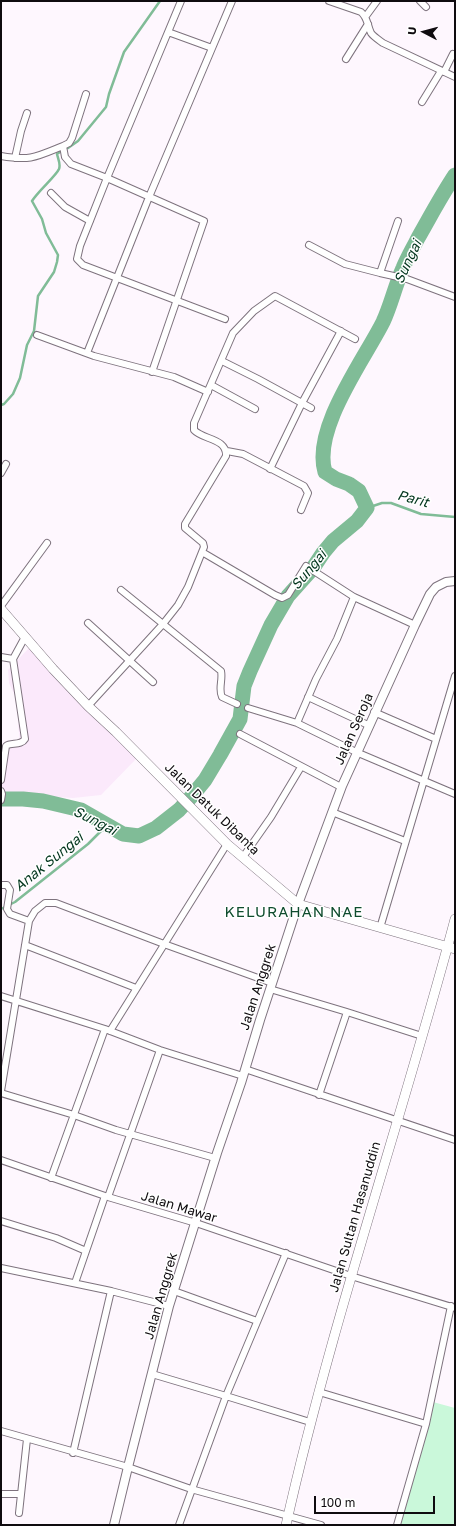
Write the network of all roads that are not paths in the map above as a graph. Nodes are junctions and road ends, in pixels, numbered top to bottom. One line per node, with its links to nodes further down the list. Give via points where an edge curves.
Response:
1 (181, 1): 9 (street)
2 (232, 1): 10 (street)
3 (329, 1): 7 (street, via 362,12)
4 (377, 1): 7 (street)
5 (420, 1): 6 (street)
6 (426, 7)
7 (366, 16): 8 (street)
8 (368, 24): 12 (street); 13 (street, via 370,31 383,44)
9 (168, 32): 10 (street); 21 (street)
10 (212, 48): 23 (street)
11 (453, 54): 13 (street)
12 (346, 59)
13 (443, 71): 14 (street); 16 (street)
14 (455, 77)
15 (86, 94): 18 (street, via 72,138)
16 (422, 102)
17 (27, 113): 20 (street)
18 (63, 146): 20 (street, via 35,158); 21 (street, via 71,164)
19 (1, 156): 20 (street)
20 (15, 158)
21 (107, 178): 23 (street); 24 (street)
22 (51, 193): 24 (street, via 65,207)
23 (150, 197): 28 (street); 30 (street, via 204,221)
24 (90, 221): 28 (street, via 77,259 83,266)
25 (398, 221): 27 (street)
26 (309, 245): 27 (street, via 345,264)
27 (380, 273): 29 (street, via 407,279)
28 (116, 278): 30 (street); 35 (street)
29 (455, 297)
30 (176, 302): 31 (street); 37 (street)
31 (225, 319)
32 (340, 331): 34 (street); 36 (street, via 274,296 254,311 233,333); 40 (street)
33 (37, 335): 35 (street)
34 (355, 339)
35 (88, 353): 37 (street)
36 (222, 361): 38 (street); 40 (street)
37 (152, 372): 39 (street, via 174,377)
38 (211, 385): 39 (street); 42 (street)
39 (208, 392): 43 (street, via 194,423 194,430 218,443)
40 (302, 403): 41 (street); 45 (street)
41 (311, 408)
42 (255, 409)
43 (226, 451): 45 (street, via 243,454); 49 (street, via 226,456 185,524 188,532 203,543)
44 (6, 464): 46 (street)
45 (270, 469): 47 (street, via 304,486 308,493)
46 (1, 474)
47 (302, 510)
48 (47, 543): 53 (street)
49 (202, 552): 52 (street, via 282,598 288,595 306,566); 56 (street, via 188,587)
50 (455, 581): 57 (street, Jalan Seroja, via 436,587)
51 (121, 590): 56 (street)
52 (354, 597): 57 (street); 64 (street)
53 (1, 606)
54 (1, 609): 58 (main road, Jalan Datuk Dibanta)
55 (88, 623): 61 (street)
56 (163, 624): 61 (street); 65 (street, via 221,671 223,678 220,694)
57 (414, 625): 68 (street, Jalan Seroja)
58 (25, 637): 60 (street); 66 (main road, Jalan Datuk Dibanta)
59 (1, 657): 60 (street)
60 (13, 659): 75 (street, via 25,739 23,742 7,744)
61 (129, 661): 63 (street); 66 (street)
62 (455, 676): 72 (street)
63 (153, 682)
64 (308, 697): 69 (street); 70 (street)
65 (237, 704)
66 (88, 706): 81 (main road, Jalan Datuk Dibanta)
67 (248, 708): 69 (street)
68 (374, 712): 70 (street, Jalan Seroja); 72 (street)
69 (297, 723): 73 (street)
70 (368, 725): 73 (street, Jalan Seroja)
71 (240, 734): 74 (street)
72 (436, 740): 76 (street)
73 (356, 752): 76 (street); 77 (street, Jalan Seroja)
74 (302, 767): 77 (street); 82 (street, via 271,818)
75 (1, 780)
76 (423, 781): 78 (street); 80 (street)
77 (341, 787): 79 (street, Jalan Seroja)
78 (455, 794)
79 (332, 812): 80 (street); 84 (street, Jalan Seroja)
80 (405, 842): 87 (street)
81 (227, 844): 82 (main road, Jalan Datuk Dibanta); 88 (street)
82 (243, 857): 84 (main road, Jalan Datuk Dibanta)
83 (1, 885): 86 (street, via 7,885 10,890 7,909 10,914)
84 (298, 904): 87 (main road, Jalan Datuk Dibanta); 91 (street, Jalan Anggrek)
85 (455, 919): 90 (main road, Jalan Sultan Hasanuddin)
86 (29, 921): 88 (street, via 39,906 56,903); 89 (street)
87 (380, 928): 90 (main road, Jalan Datuk Dibanta)
88 (164, 944): 91 (street); 92 (street)
89 (25, 945): 92 (street); 94 (street)
90 (451, 948): 97 (main road, Jalan Sultan Hasanuddin)
91 (271, 986): 95 (street); 99 (street, Jalan Anggrek)
92 (136, 988): 96 (street)
93 (1, 996): 94 (street)
94 (16, 1001): 96 (street); 100 (street)
95 (347, 1012): 97 (street); 101 (street)
96 (107, 1030): 98 (street); 102 (street)
97 (422, 1036): 103 (main road, Jalan Sultan Hasanuddin)
98 (160, 1050): 99 (street); 104 (street)
99 (244, 1073): 101 (street); 106 (street, Jalan Anggrek)
100 (1, 1092): 102 (street)
101 (319, 1095): 103 (street)
102 (74, 1115): 104 (street); 108 (street)
103 (397, 1120): 105 (street); 115 (main road, Jalan Sultan Hasanuddin)
104 (130, 1134): 106 (street); 109 (street)
105 (455, 1140)
106 (215, 1158): 111 (street, Jalan Anggrek)
107 (1, 1160): 108 (street, Jalan Mawar)
108 (51, 1178): 109 (street, Jalan Mawar)
109 (107, 1197): 111 (street, Jalan Mawar); 112 (street)
110 (1, 1221): 112 (street)
111 (196, 1223): 113 (street, Jalan Mawar); 118 (street, Jalan Anggrek)
112 (86, 1251): 116 (street)
113 (286, 1253): 115 (street, Jalan Mawar); 121 (street)
114 (1, 1268): 116 (street)
115 (351, 1276): 120 (street, Jalan Mawar); 123 (main road, Jalan Sultan Hasanuddin)
116 (75, 1283): 117 (street)
117 (111, 1291): 119 (street); 129 (street)
118 (174, 1291): 119 (street, Jalan Anggrek); 121 (street)
119 (170, 1306): 122 (street, Jalan Anggrek)
120 (453, 1307): 126 (street)
121 (257, 1321): 124 (street)
122 (152, 1374): 124 (street); 130 (street, Jalan Anggrek)
123 (319, 1392): 125 (main road, Jalan Sultan Hasanuddin); 126 (street)
124 (226, 1396): 125 (street); 131 (street)
125 (310, 1422): 135 (main road, Jalan Sultan Hasanuddin)
126 (426, 1424): 139 (street)
127 (1, 1432): 128 (street)
128 (27, 1439): 129 (street); 133 (street)
129 (73, 1453): 130 (street)
130 (128, 1467): 131 (street); 136 (street, Jalan Anggrek)
131 (191, 1489): 135 (street); 137 (street)
132 (1, 1494): 133 (street)
133 (21, 1494): 134 (street)
134 (19, 1513)
135 (287, 1521): 138 (street)
136 (114, 1525)
137 (178, 1525)
138 (321, 1525)
139 (397, 1525)

